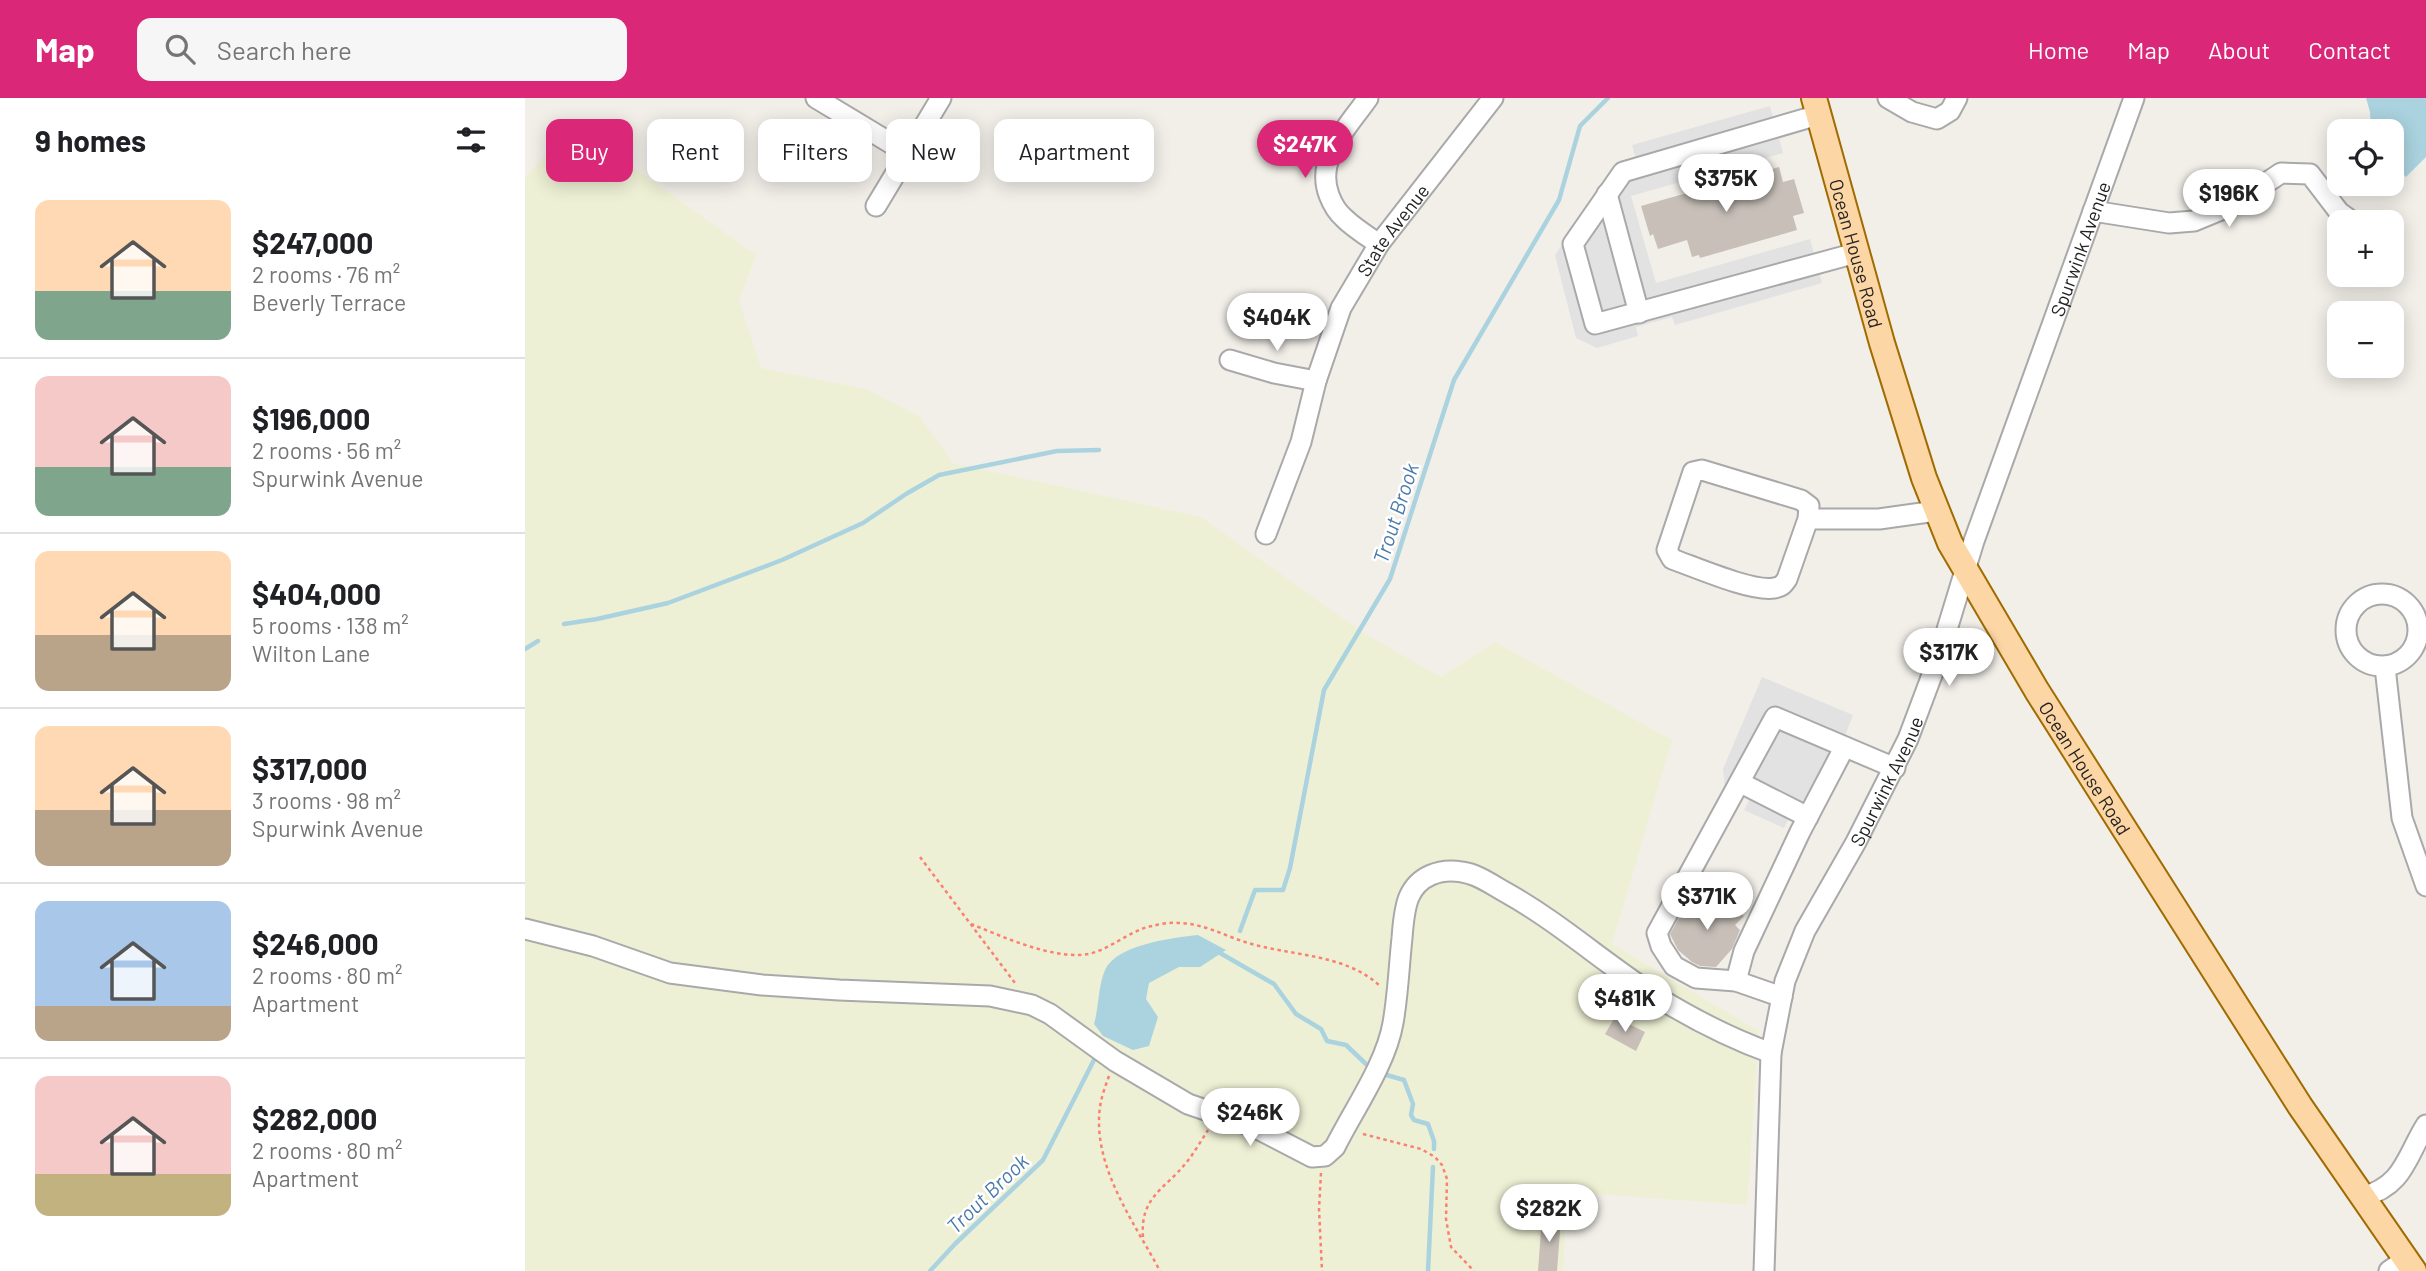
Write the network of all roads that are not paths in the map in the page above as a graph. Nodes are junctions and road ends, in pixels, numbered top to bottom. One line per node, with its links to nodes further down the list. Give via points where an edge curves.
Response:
1 (816, 98): 10 (street)
2 (941, 98): 9 (street)
3 (1368, 98): 16 (street, via 1332,150 1325,165 1325,184 1341,216)
4 (1493, 98): 16 (street, State Avenue)
5 (1888, 98): 6 (street, via 1937,119 1950,111)
6 (1957, 98)
7 (2134, 98): 15 (street, Spurwink Avenue)
8 (1816, 107): 12 (street, via 1623,172); 17 (main road, Ocean House Road)
9 (928, 119)
10 (886, 140)
11 (890, 182): 13 (street)
12 (1607, 194): 18 (street); 18 (street, via 1573,244 1595,324)
13 (876, 206)
14 (2337, 210): 15 (street, via 2310,174 2281,173 2233,205 2195,221 2169,223)
15 (2093, 211): 24 (street, Spurwink Avenue)
16 (1379, 244): 20 (street, State Avenue, via 1341,309)
17 (1856, 253): 18 (street); 21 (main road, Ocean House Road)
18 (1639, 313)
19 (1230, 360): 20 (street)
20 (1315, 381): 23 (street, State Avenue, via 1301,442)
21 (1936, 511): 22 (street, via 1879,519); 24 (main road, Ocean House Road)
22 (1808, 519): 22 (street, via 1809,506 1801,500 1702,470 1693,472 1667,550 1672,559 1756,587 1781,587)
23 (1266, 534)
24 (1965, 570): 27 (street, Spurwink Avenue, via 1938,659); 36 (main road, Ocean House Road, via 2058,724)
25 (2385, 667): 30 (street, via 2402,818)
26 (1844, 748): 27 (street); 28 (street, via 1776,718); 29 (street)
27 (1895, 768): 33 (street, Spurwink Avenue, via 1805,931)
28 (1741, 783): 29 (street); 32 (street, via 1657,933 1674,966 1696,978)
29 (1808, 817): 32 (street, via 1744,951)
30 (2426, 886)
31 (525, 929): 34 (street, via 670,973 814,988 990,996 1032,1005 1188,1104 1252,1126 1312,1157 1325,1156 1335,1147 1388,1044 1408,898 1417,883 1432,873 1463,872 1527,904 1657,997 1740,1042)
32 (1735, 981): 33 (street)
33 (1782, 997): 34 (street, Spurwink Avenue)
34 (1771, 1053): 38 (street, Spurwink Avenue)
35 (2425, 1127): 36 (street, via 2405,1168 2378,1193)
36 (2362, 1197): 37 (main road, Ocean House Road)
37 (2403, 1267)
38 (1764, 1271)

